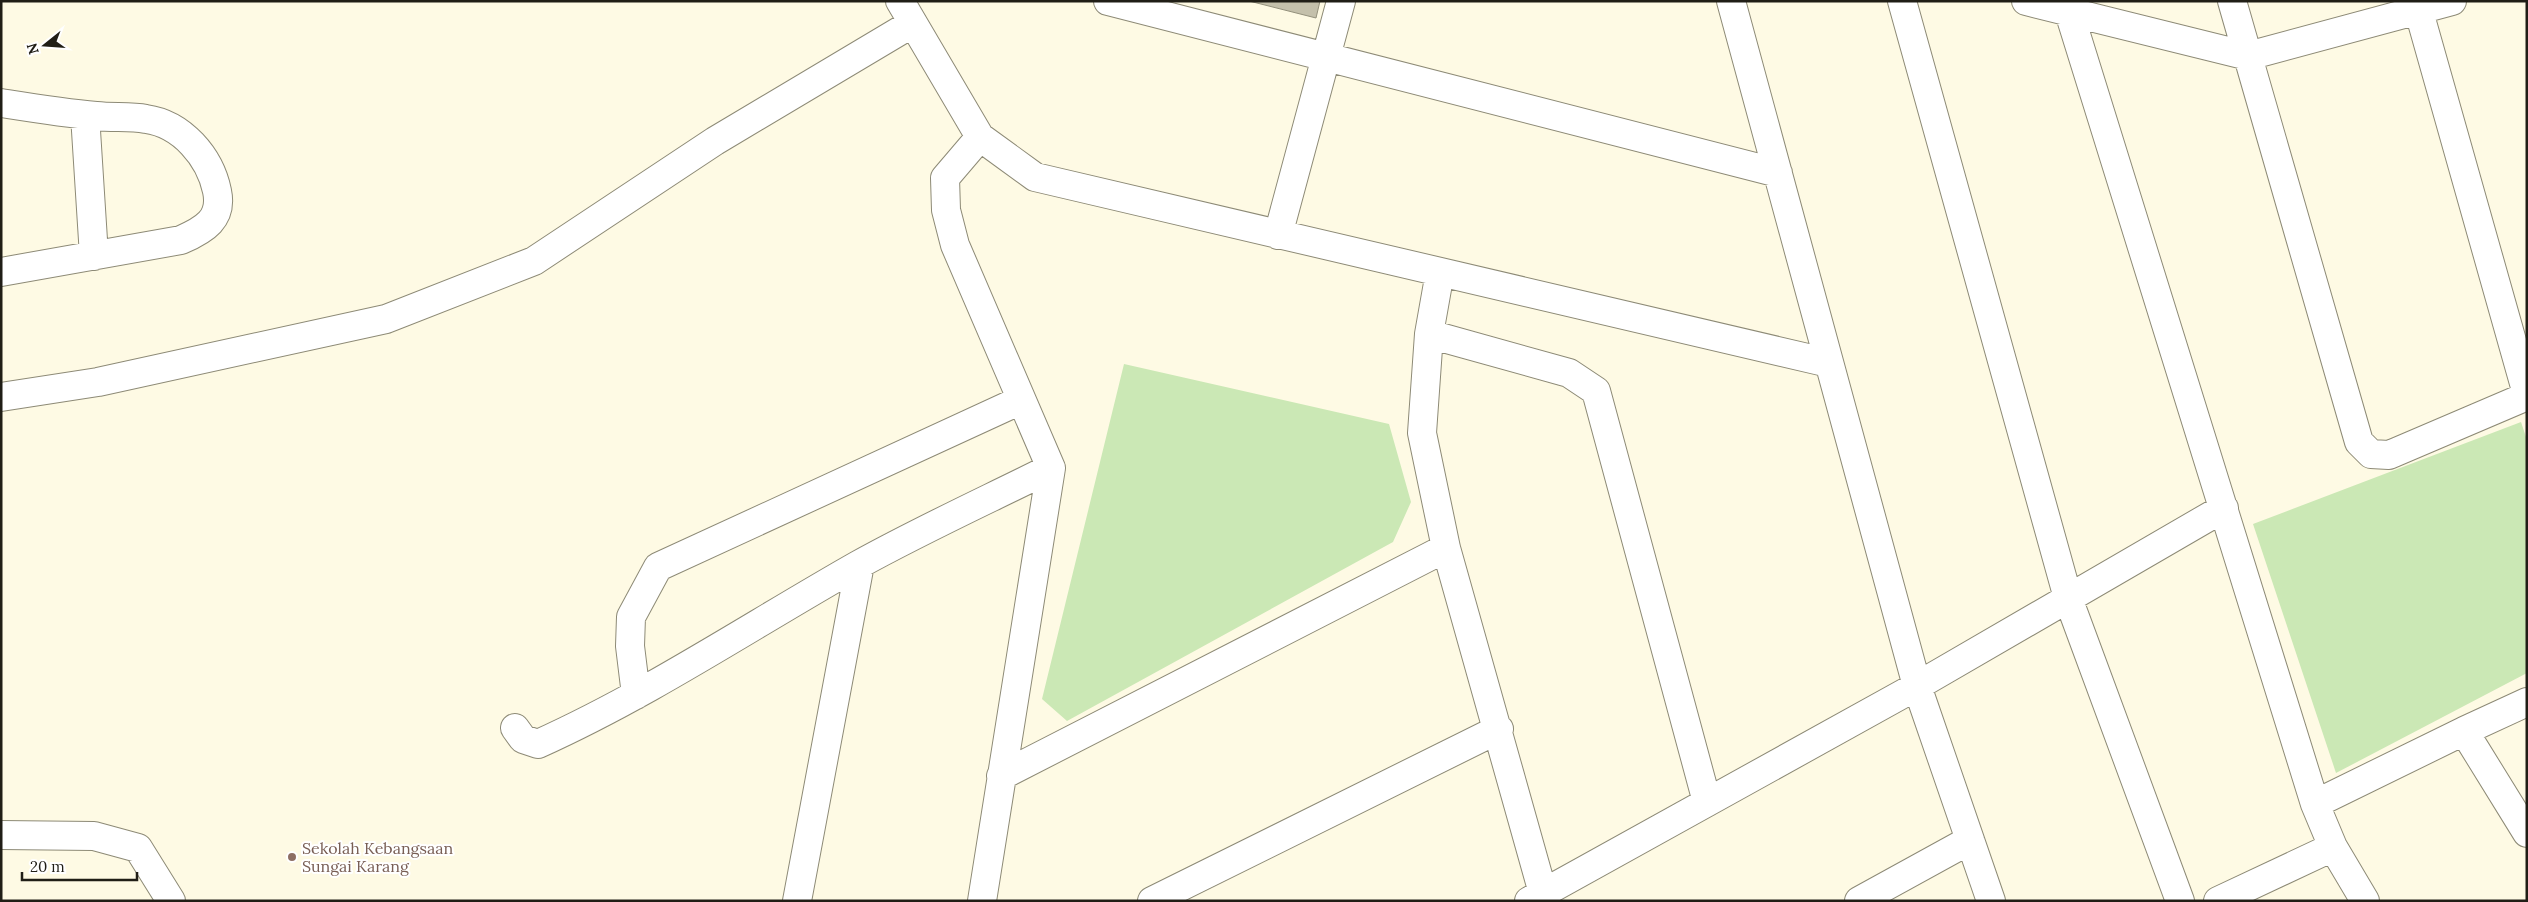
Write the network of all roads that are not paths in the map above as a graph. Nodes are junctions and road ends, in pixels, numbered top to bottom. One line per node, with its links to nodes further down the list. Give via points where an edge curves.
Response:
1 (1108, 1): 12 (street)
2 (1341, 1): 12 (street)
3 (1731, 1): 16 (street)
4 (1902, 1): 30 (street)
5 (2026, 1): 10 (street)
6 (2232, 1): 11 (street)
7 (2452, 1): 8 (street)
8 (2418, 6): 11 (street); 23 (street)
9 (906, 12): 15 (street); 24 (street, via 534,261 386,319 98,382)
10 (2069, 12): 11 (street); 27 (street)
11 (2248, 56): 23 (street, via 2359,442 2371,454 2388,455)
12 (1325, 57): 16 (street); 17 (street)
13 (1, 103): 14 (street)
14 (85, 115): 18 (street); 18 (street, via 147,119 174,130 188,139 203,156 214,177 219,199 212,223 181,240)
15 (980, 137): 17 (street, via 1035,177); 25 (street, via 945,178 946,210 955,245)
16 (1778, 173): 22 (street)
17 (1278, 235): 20 (street)
18 (94, 256): 19 (street)
19 (1, 272)
20 (1440, 272): 21 (street); 22 (street)
21 (1429, 334): 28 (street, via 1422,433); 38 (street, via 1569,373 1596,391)
22 (1829, 363): 31 (street)
23 (2527, 395)
24 (1, 396)
25 (1022, 400): 26 (street); 32 (street, via 658,567 631,617 630,646)
26 (1051, 468): 29 (street); 37 (street)
27 (2224, 508): 30 (street); 39 (street)
28 (1446, 548): 35 (street); 37 (street)
29 (860, 564): 32 (street); 46 (street)
30 (2068, 598): 31 (street); 51 (street)
31 (1917, 686): 38 (street); 42 (street)
32 (636, 695): 34 (street, via 538,744 523,739)
33 (2527, 702): 36 (street)
34 (515, 728)
35 (1499, 729): 44 (street); 48 (street)
36 (2464, 731): 39 (street); 40 (street)
37 (1001, 776): 47 (street)
38 (1707, 802): 44 (street)
39 (2315, 804): 43 (street)
40 (2527, 833)
41 (1, 835): 45 (street, via 94,836 138,848)
42 (1970, 840): 49 (street); 50 (street)
43 (2333, 847): 52 (street); 53 (street)
44 (1536, 897)
45 (171, 901)
46 (797, 901)
47 (982, 901)
48 (1152, 901)
49 (1859, 901)
50 (1991, 901)
51 (2180, 901)
52 (2218, 901)
53 (2365, 901)

